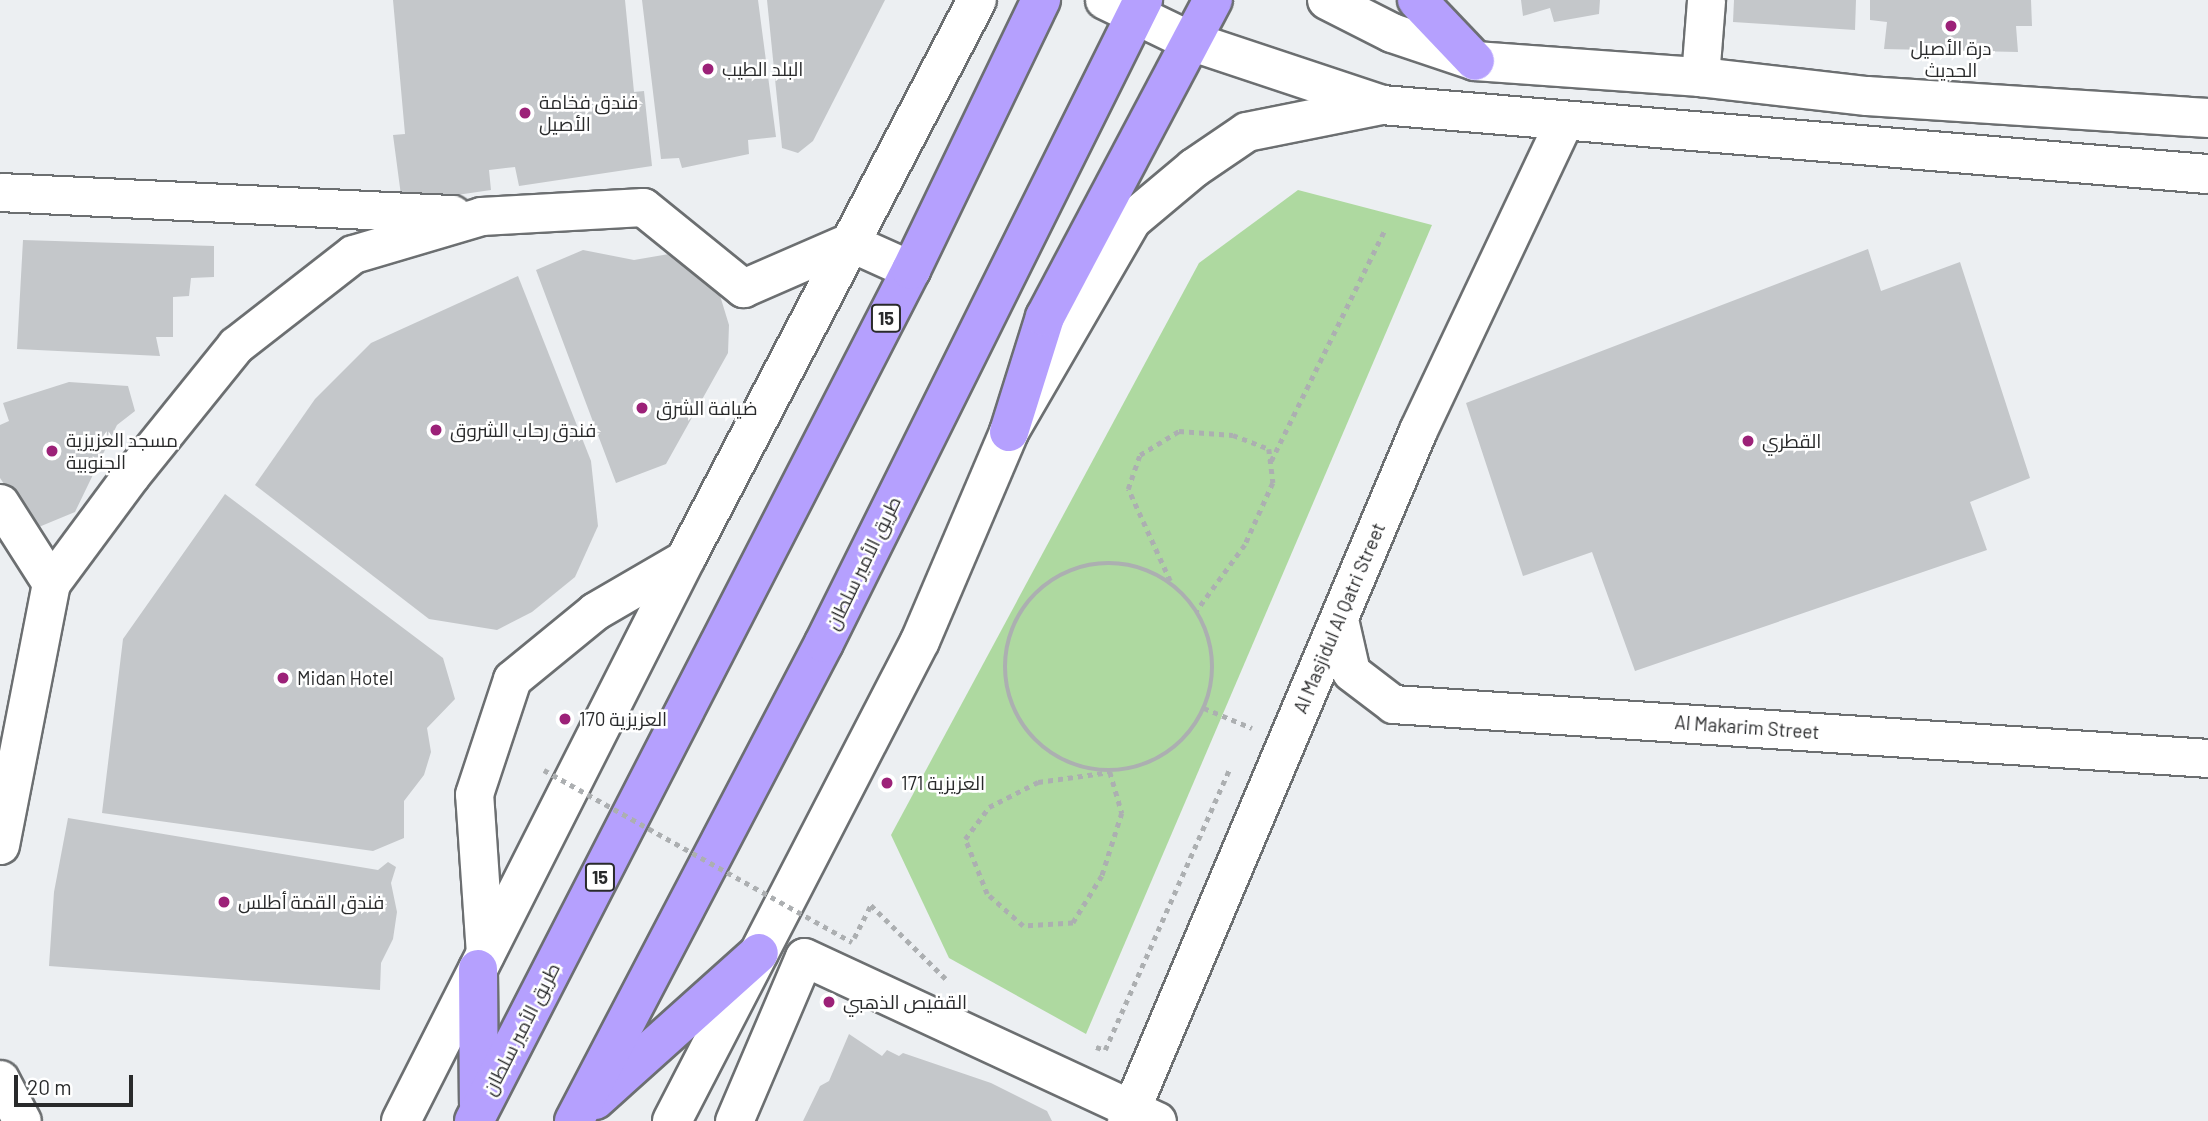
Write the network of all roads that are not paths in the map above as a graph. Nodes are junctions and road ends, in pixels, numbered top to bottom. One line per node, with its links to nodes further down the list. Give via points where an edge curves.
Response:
1 (977, 0): 17 (street)
2 (1041, 0): 18 (highway, طريق الأمير سلطان / 15)
3 (1213, 0): 8 (highway)
4 (1327, 0): 9 (street, via 1392,33)
5 (1417, 0): 9 (highway)
6 (1706, 0): 10 (street)
7 (1127, 5): 8 (street); 32 (highway, طريق الأمير سلطان, via 824,643)
8 (1190, 41): 11 (street); 19 (highway, via 1045,317)
9 (1475, 61): 10 (street)
10 (1700, 77): 12 (street, via 1867,96)
11 (1382, 105): 13 (street); 19 (street, via 1247,132 1194,168 1132,220)
12 (2208, 118)
13 (1564, 121): 14 (street); 23 (street, Al Masjidul Al Qatri Street, via 1418,430)
14 (2208, 174)
15 (0, 191): 16 (street)
16 (481, 216): 17 (street, via 643,207 743,288); 22 (street, via 353,254 236,345)
17 (849, 242): 18 (street); 21 (street)
18 (911, 270): 30 (highway, طريق الأمير سلطان / 15)
19 (1009, 432): 27 (street, via 920,641)
20 (0, 503): 22 (street)
21 (686, 558): 28 (street); 28 (street, via 595,611 512,679 474,794)
22 (51, 583): 24 (street)
23 (1339, 619): 25 (street, Al Makarim Street, via 1351,672 1393,704); 31 (street, Al Masjidul Al Qatri Street)
24 (12, 727): 26 (street)
25 (2208, 758)
26 (0, 845)
27 (759, 953): 32 (highway); 35 (street)
28 (482, 962): 30 (highway); 34 (street)
29 (0, 1079): 33 (street)
30 (477, 1116)
31 (1138, 1117): 36 (street, via 804,957)
32 (575, 1119)
33 (22, 1121)
34 (401, 1121)
35 (672, 1121)
36 (734, 1121)

